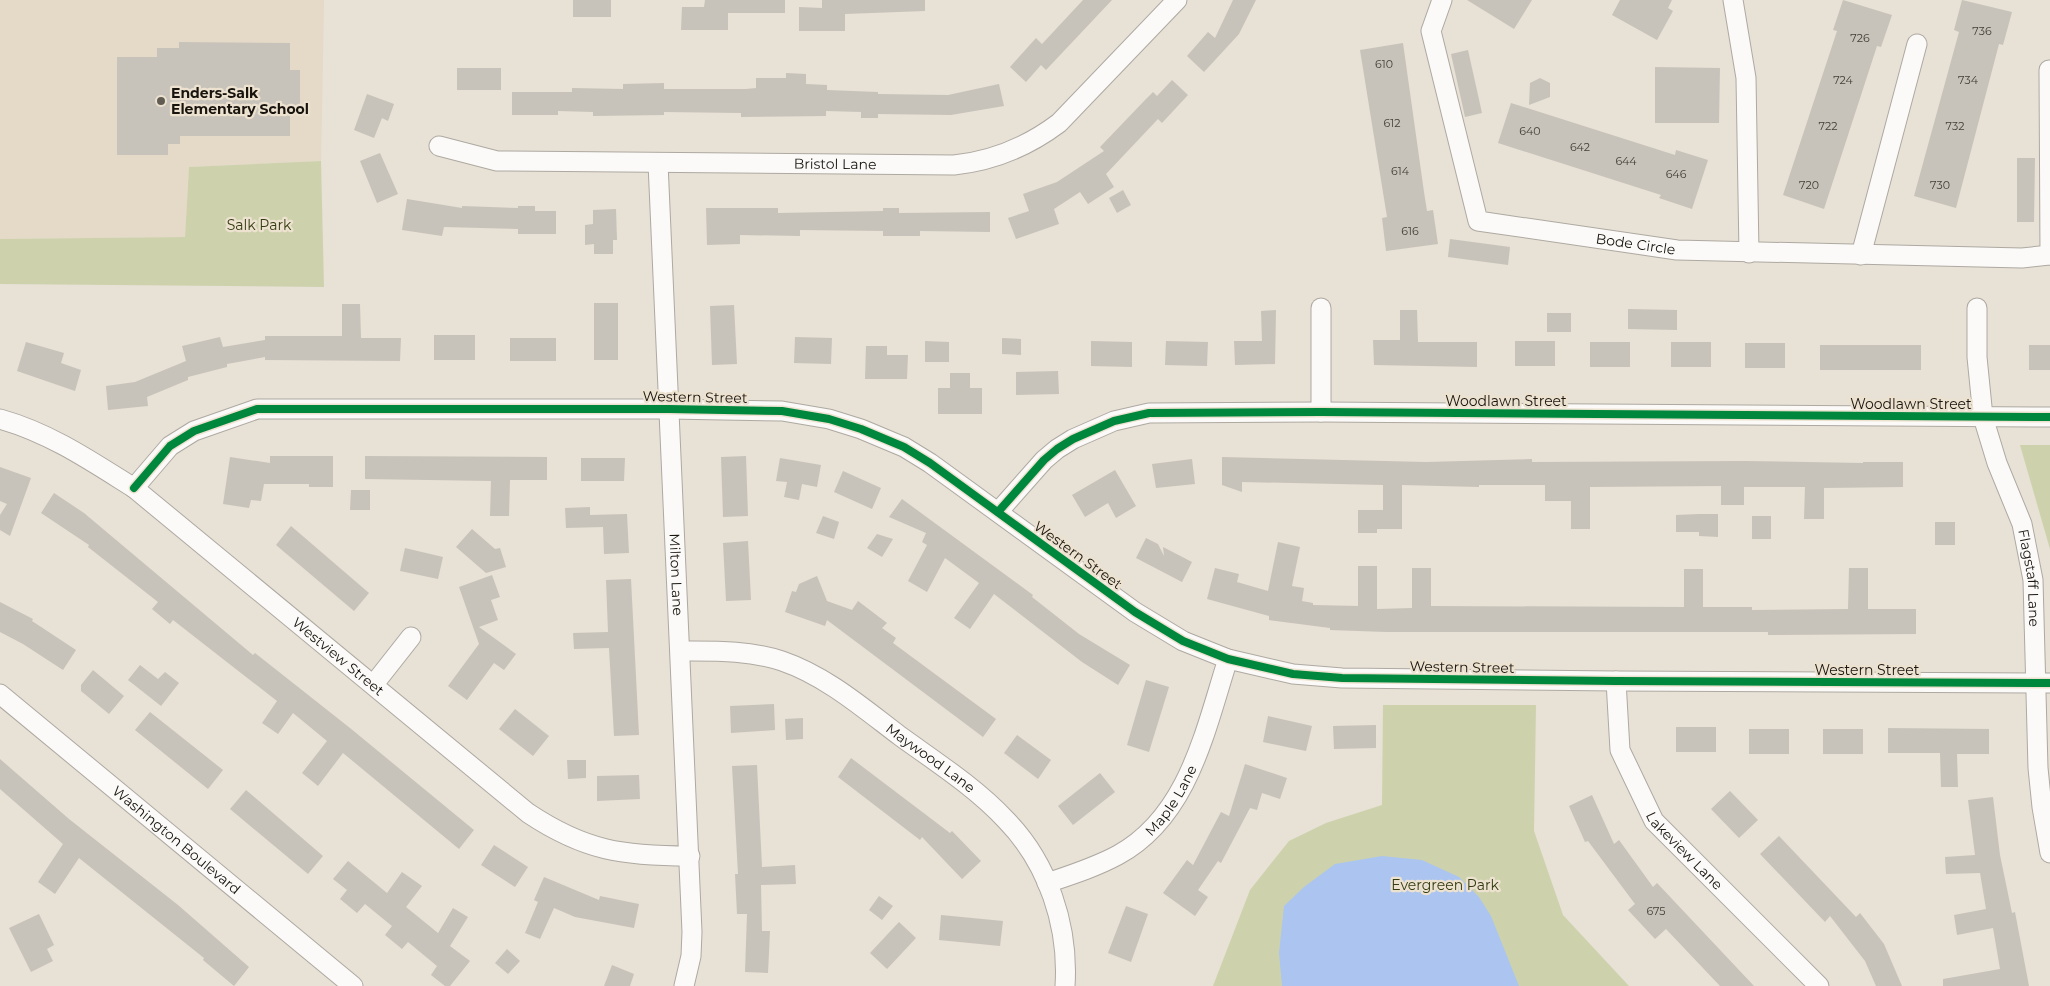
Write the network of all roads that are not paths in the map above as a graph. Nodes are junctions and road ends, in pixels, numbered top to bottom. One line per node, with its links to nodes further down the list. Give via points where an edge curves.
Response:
1 (1442, 0): 8 (street, Bode Circle, via 1431,30 1478,221 1677,250)
2 (1733, 0): 8 (street, via 1746,78)
3 (1174, 3): 7 (street, Bristol Lane, via 1059,123 1037,139 998,157 954,165)
4 (1917, 44): 9 (street)
5 (2049, 70): 10 (street)
6 (439, 146): 7 (street, Bristol Lane, via 497,161)
7 (658, 163): 13 (street, Milton Lane)
8 (1749, 253): 9 (street, Bode Circle)
9 (1861, 255): 10 (street, Bode Circle, via 2022,258)
10 (2050, 255)
11 (1321, 308): 14 (street)
12 (1977, 308): 15 (street, Flagstaff Lane, via 1977,357)
13 (669, 409): 18 (street, Western Street, via 257,409 194,431 170,446); 19 (street, Western Street, via 782,411 829,419 904,447); 21 (street, Milton Lane)
14 (1322, 412): 15 (street, Woodlawn Street); 19 (street, Woodlawn Street, via 1168,412 1114,422 1057,449)
15 (1983, 416): 16 (street, Woodlawn Street); 24 (street, Flagstaff Lane, via 2029,552)
16 (2050, 417)
17 (0, 419): 18 (street, Westview Street, via 24,426 71,448)
18 (134, 488): 25 (street, Westview Street)
19 (998, 512): 22 (street, Western Street, via 1135,612 1182,641)
20 (412, 637): 25 (street)
21 (681, 650): 28 (street, Milton Lane); 29 (street, Maywood Lane, via 756,654 820,678 994,807 1022,838)
22 (1228, 658): 23 (street, Western Street, via 1314,677); 29 (street, Maple Lane, via 1189,774 1166,814 1117,856)
23 (1616, 681): 24 (street, Western Street); 33 (street, Lakeview Lane, via 1620,750 1654,821)
24 (2042, 683): 27 (street, Flagstaff Lane, via 2039,789)
25 (374, 684): 28 (street, Westview Street, via 549,827 600,849)
26 (0, 694): 30 (street, Washington Boulevard)
27 (2050, 853)
28 (690, 856): 31 (street, Milton Lane, via 691,956)
29 (1047, 883): 32 (street, Maywood Lane, via 1060,924)
30 (353, 986)
31 (684, 986)
32 (1064, 986)
33 (1819, 986)

